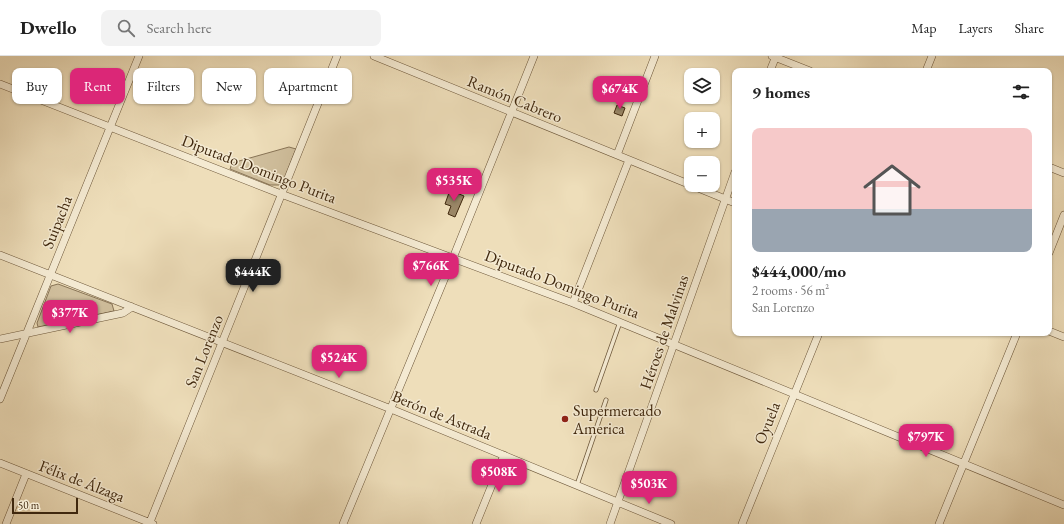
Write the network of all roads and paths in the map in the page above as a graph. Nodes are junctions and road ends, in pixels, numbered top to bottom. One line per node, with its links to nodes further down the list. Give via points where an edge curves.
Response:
1 (139, 56): 13 (street, Suipacha)
2 (337, 56): 19 (street, San Lorenzo)
3 (374, 56): 12 (street, Ramón Cabrero)
4 (534, 56): 12 (street)
5 (655, 56): 14 (street)
6 (774, 56): 8 (street); 9 (street)
7 (932, 56): 10 (street)
8 (771, 68)
9 (803, 68)
10 (927, 68)
11 (0, 84): 13 (street, Diputado Domingo Purita)
12 (512, 113): 14 (street, Ramón Cabrero); 25 (street)
13 (110, 127): 19 (street, Diputado Domingo Purita); 26 (street, Suipacha)
14 (617, 155): 15 (street, Ramón Cabrero)
15 (629, 160): 20 (street, Ramón Cabrero); 27 (street)
16 (1052, 168): 17 (street)
17 (1064, 173)
18 (732, 181): 20 (street, Héroes de Malvinas)
19 (281, 194): 25 (street, Diputado Domingo Purita); 36 (street, San Lorenzo)
20 (726, 199): 21 (street, Ramón Cabrero); 37 (street, Héroes de Malvinas)
21 (732, 202)
22 (1064, 215): 23 (street)
23 (1052, 245)
24 (0, 255): 26 (street, Berón de Astrada)
25 (453, 258): 27 (street, Diputado Domingo Purita); 42 (street)
26 (50, 275): 28 (street, Berón de Astrada); 31 (street, Suipacha)
27 (573, 303): 29 (street, Diputado Domingo Purita)
28 (132, 307): 31 (street, via 123,313); 36 (street, Berón de Astrada)
29 (620, 322): 37 (street, Diputado Domingo Purita); 38 (lane)
30 (1052, 331): 34 (street)
31 (26, 334): 35 (street); 40 (street, Suipacha)
32 (818, 336): 39 (street, Oyuela)
33 (1016, 336): 45 (street)
34 (1064, 337)
35 (0, 339)
36 (223, 343): 42 (street, Berón de Astrada); 50 (street, San Lorenzo)
37 (675, 344): 39 (street, Diputado Domingo Purita); 48 (street, Héroes de Malvinas)
38 (596, 390)
39 (794, 393): 45 (street, Diputado Domingo Purita); 56 (street, Oyuela)
40 (0, 399)
41 (606, 400): 47 (lane)
42 (391, 409): 43 (street, Berón de Astrada); 52 (street)
43 (504, 455): 47 (street, Berón de Astrada); 53 (street)
44 (0, 463): 46 (street, Félix de Álzaga)
45 (963, 463): 49 (street, Diputado Domingo Purita); 57 (street)
46 (26, 474): 50 (street, Félix de Álzaga); 51 (street)
47 (577, 485): 48 (street, Berón de Astrada)
48 (619, 503): 54 (street, Héroes de Malvinas); 55 (street, Berón de Astrada)
49 (1064, 505)
50 (152, 523)
51 (6, 524)
52 (343, 524)
53 (476, 524)
54 (610, 524)
55 (671, 524)
56 (742, 524)
57 (939, 524)

